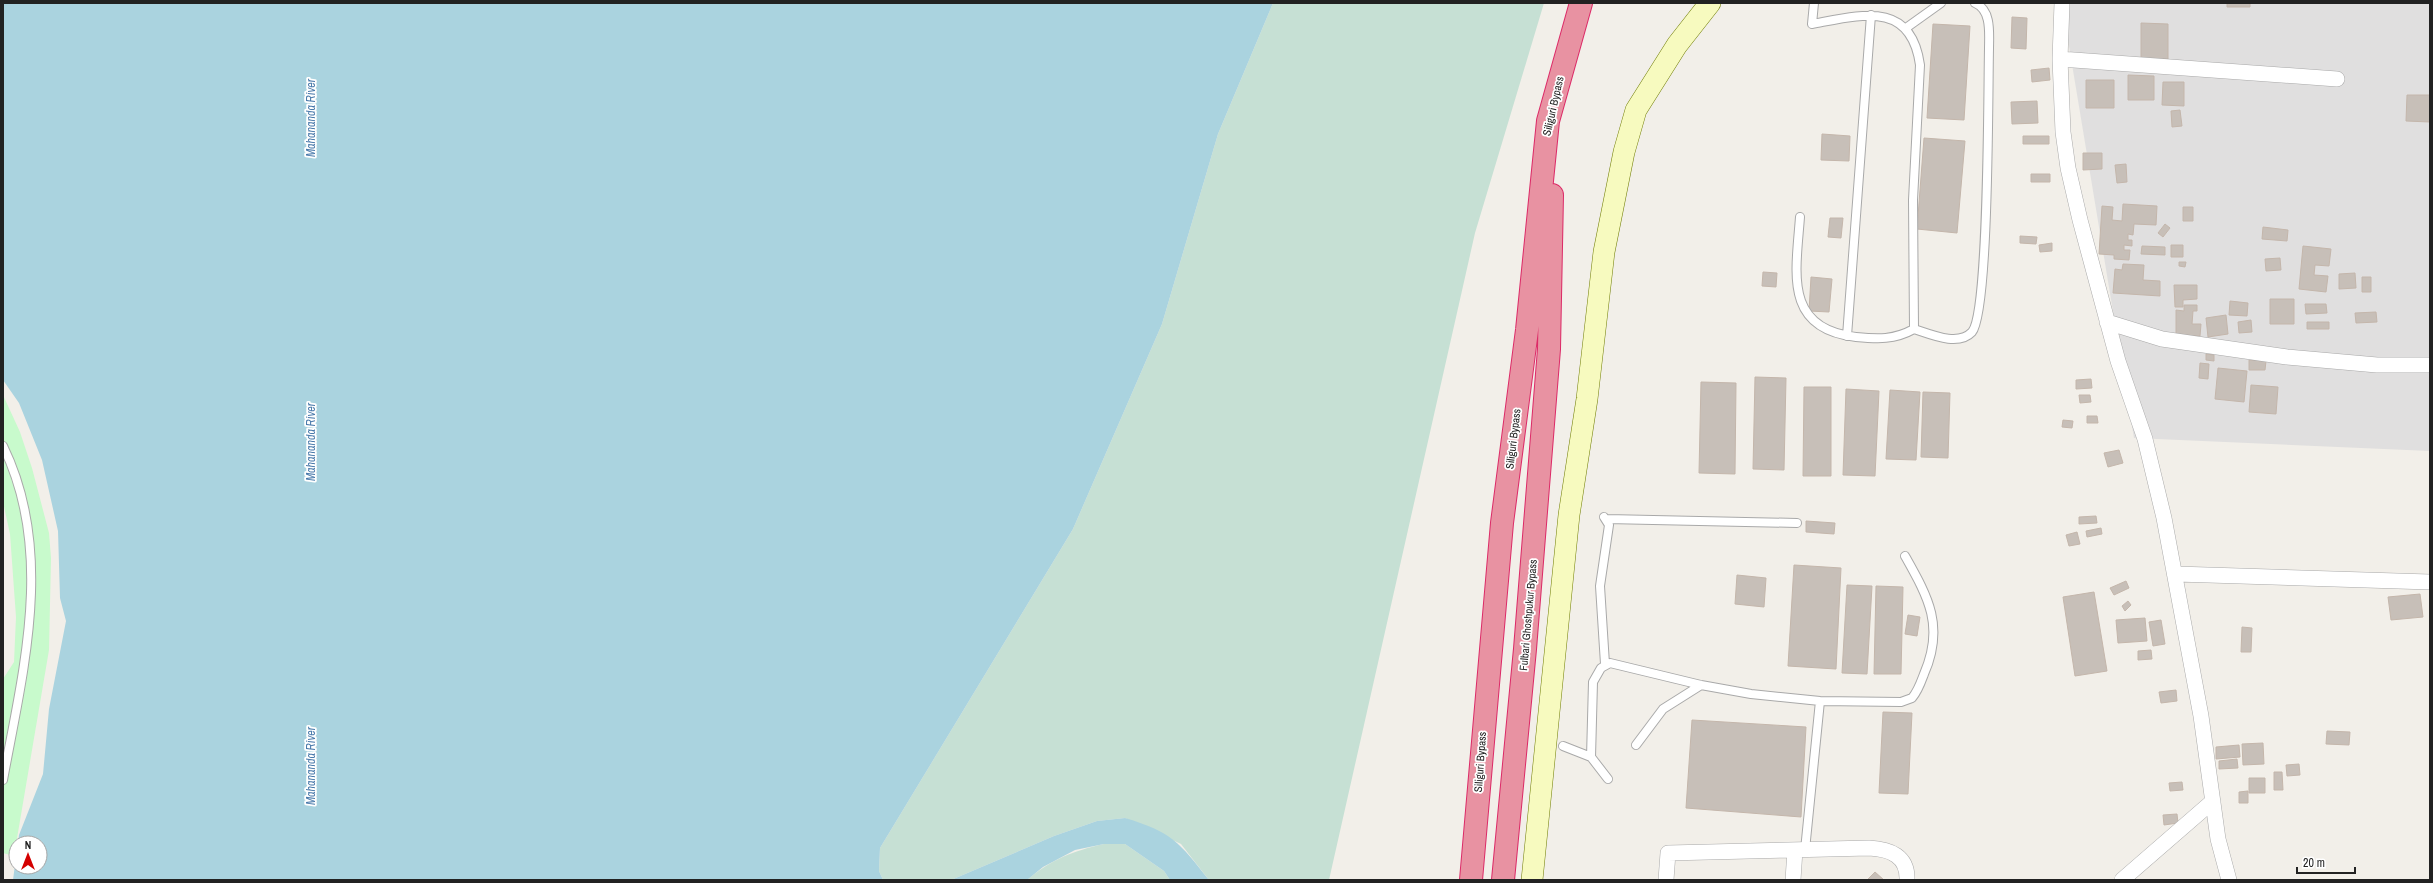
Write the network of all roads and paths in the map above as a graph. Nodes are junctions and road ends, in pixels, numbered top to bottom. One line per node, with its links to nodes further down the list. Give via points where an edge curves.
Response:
1 (1581, 3): 31 (highway, Siliguri Bypass, via 1548,121 1527,330 1502,524); 32 (highway, Fulbari Ghoshpukur Bypass, via 1552,188 1549,349)
2 (1710, 3): 33 (main road, via 1678,45 1636,110 1624,152 1604,252 1587,399 1569,515)
3 (1814, 3): 7 (lane, via 1812,24)
4 (1941, 3): 8 (lane)
5 (1975, 3): 13 (lane, via 1985,10 1990,49 1984,254 1979,316 1972,332 1964,337 1938,337)
6 (2062, 3): 9 (street)
7 (1871, 15): 8 (lane, via 1898,20); 14 (lane)
8 (1906, 28): 13 (lane, via 1916,43 1920,65 1913,200)
9 (2060, 59): 10 (street); 12 (street, via 2063,132 2068,168)
10 (2337, 79)
11 (1800, 217): 14 (lane, via 1796,276 1802,307 1809,317 1821,326 1833,333)
12 (2107, 322): 15 (street, via 2162,339 2287,357 2377,365); 19 (street, via 2145,439)
13 (1914, 329): 14 (lane, via 1890,339)
14 (1847, 336)
15 (2430, 365)
16 (3, 446): 28 (lane, via 22,502 31,554 32,602 27,650)
17 (1796, 523): 21 (lane, via 1606,518 1609,530 1600,586)
18 (1905, 556): 23 (lane, via 1926,594 1934,626 1930,659 1916,694 1908,701 1901,702)
19 (2176, 574): 20 (street); 29 (street)
20 (2430, 582)
21 (1605, 664): 22 (lane, via 1617,664); 26 (lane, via 1593,682)
22 (1702, 685): 23 (lane); 24 (lane, via 1663,709)
23 (1820, 701): 30 (lane)
24 (1636, 745)
25 (1563, 746): 26 (lane)
26 (1591, 758): 27 (lane)
27 (1608, 779)
28 (3, 780)
29 (2213, 801): 37 (street); 38 (street, via 2222,858)
30 (1800, 850): 34 (street, via 1668,853); 35 (street); 36 (street, via 1881,848 1895,853 1904,863)
31 (1471, 880)
32 (1504, 880)
33 (1532, 880)
34 (1666, 880)
35 (1793, 880)
36 (1907, 880)
37 (2122, 880)
38 (2229, 880)

